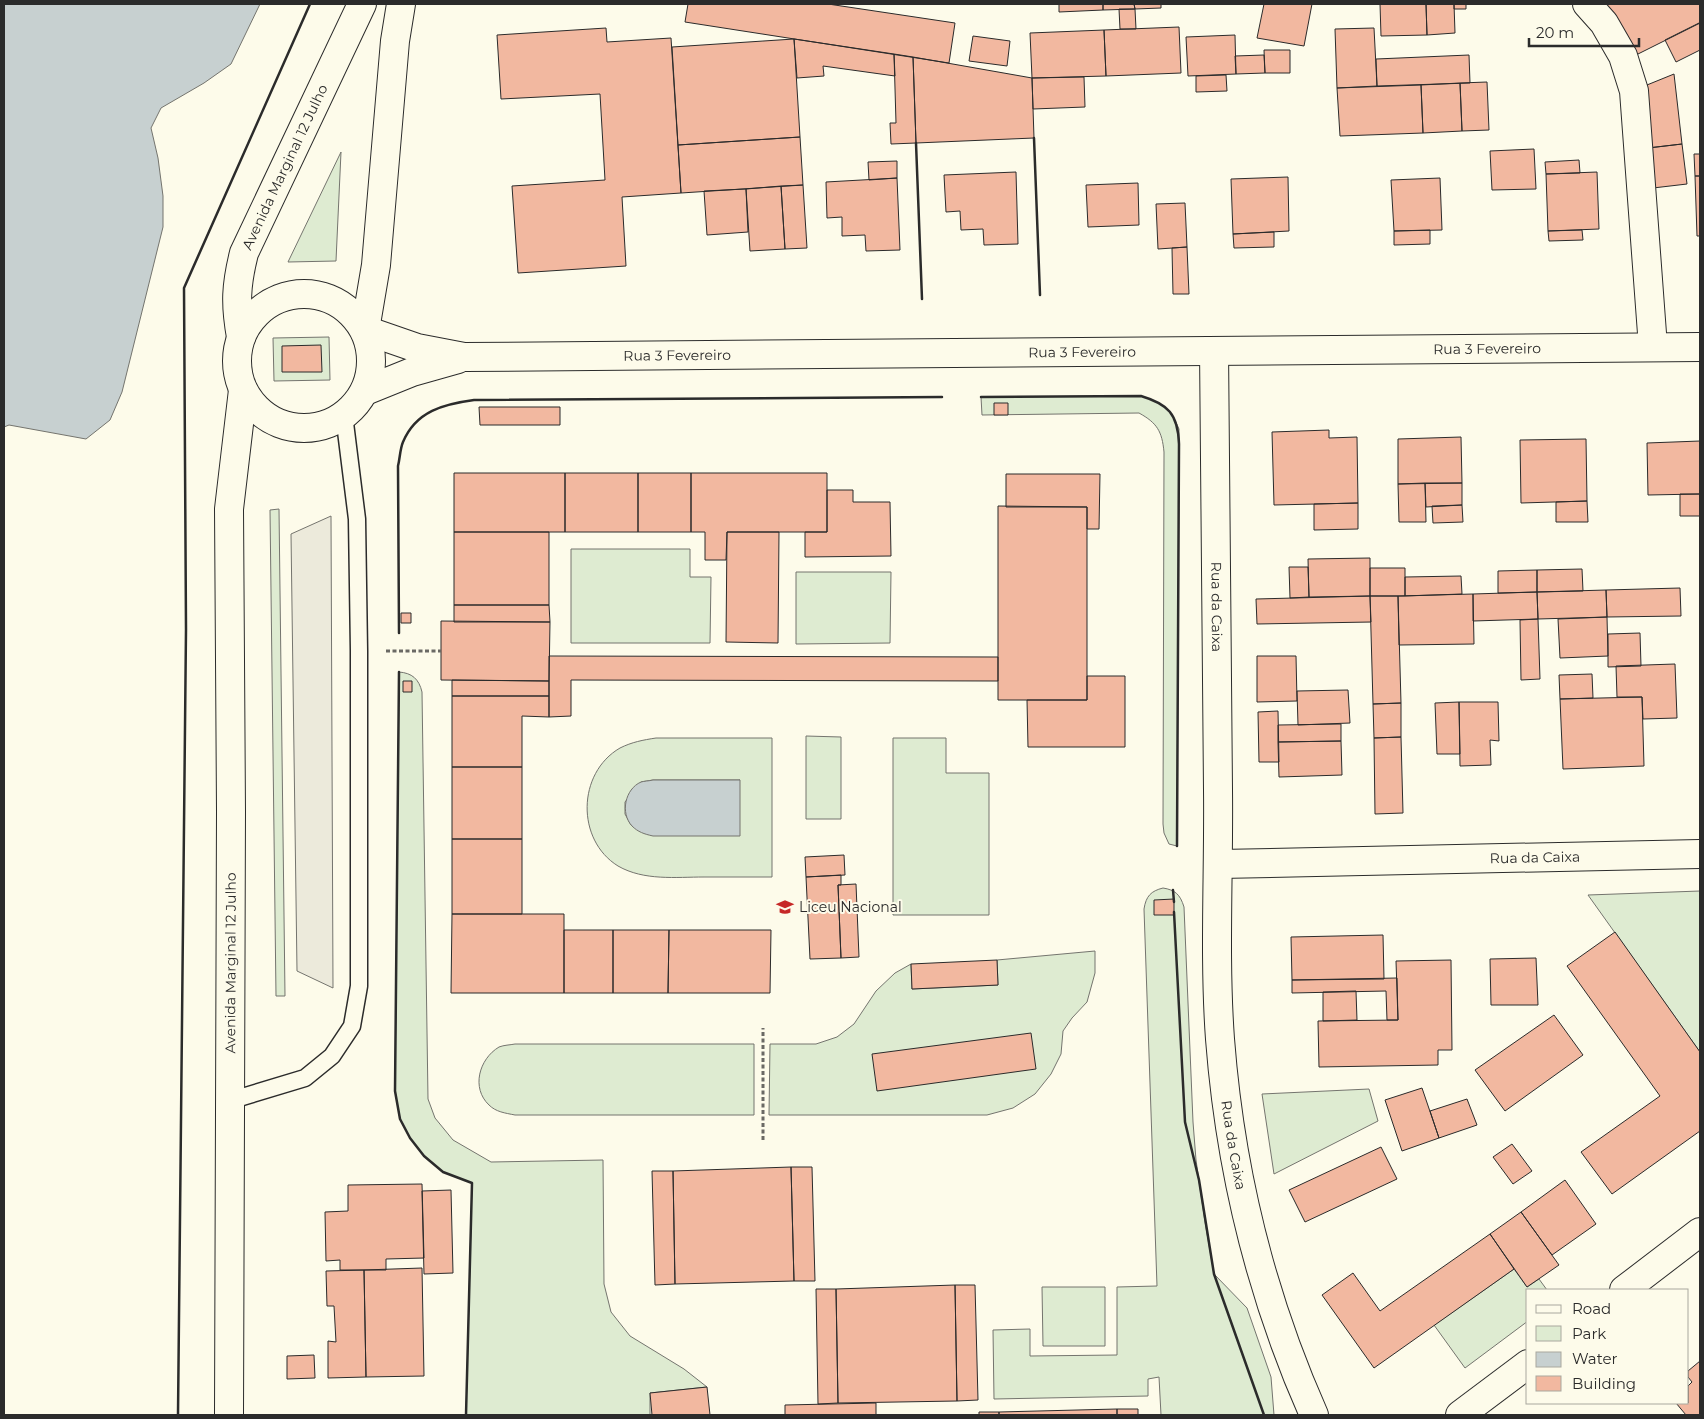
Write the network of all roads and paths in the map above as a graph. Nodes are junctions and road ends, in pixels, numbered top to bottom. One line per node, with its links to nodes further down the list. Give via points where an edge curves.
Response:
1 (362, 4): 5 (street, Avenida Marginal 12 Julho, via 244,253 236,295)
2 (401, 4): 4 (street, via 395,40 376,265)
3 (1588, 4): 6 (street, via 1604,23 1622,56 1634,91)
4 (365, 330): 5 (street, via 346,309 307,294 280,299 256,314); 9 (street, via 417,348); 11 (street, via 371,361)
5 (241, 338): 10 (street, via 237,355)
6 (1653, 347): 7 (street, Rua 3 Fevereiro); 8 (street, Rua 3 Fevereiro)
7 (1700, 347)
8 (1214, 351): 9 (street, Rua 3 Fevereiro); 16 (street, Rua da Caixa)
9 (464, 358): 11 (street, via 412,372)
10 (243, 390): 12 (street, via 267,418 284,425 305,428 326,425); 18 (street, Avenida Marginal 12 Julho, via 229,509)
11 (365, 391): 12 (street)
12 (344, 415): 13 (lane, via 357,519)
13 (359, 651): 14 (path); 18 (lane, via 359,986 352,1026 332,1056 305,1078)
14 (441, 651)
15 (1700, 854): 16 (street, Rua da Caixa)
16 (1219, 864): 24 (street, Rua da Caixa, via 1220,1038 1230,1129 1258,1261 1278,1324)
17 (763, 1028): 19 (path)
18 (229, 1101): 23 (street, Avenida Marginal 12 Julho)
19 (763, 1140)
20 (1700, 1232): 21 (street)
21 (1625, 1289)
22 (1526, 1366): 25 (street)
23 (228, 1415)
24 (1314, 1415)
25 (1460, 1415)

